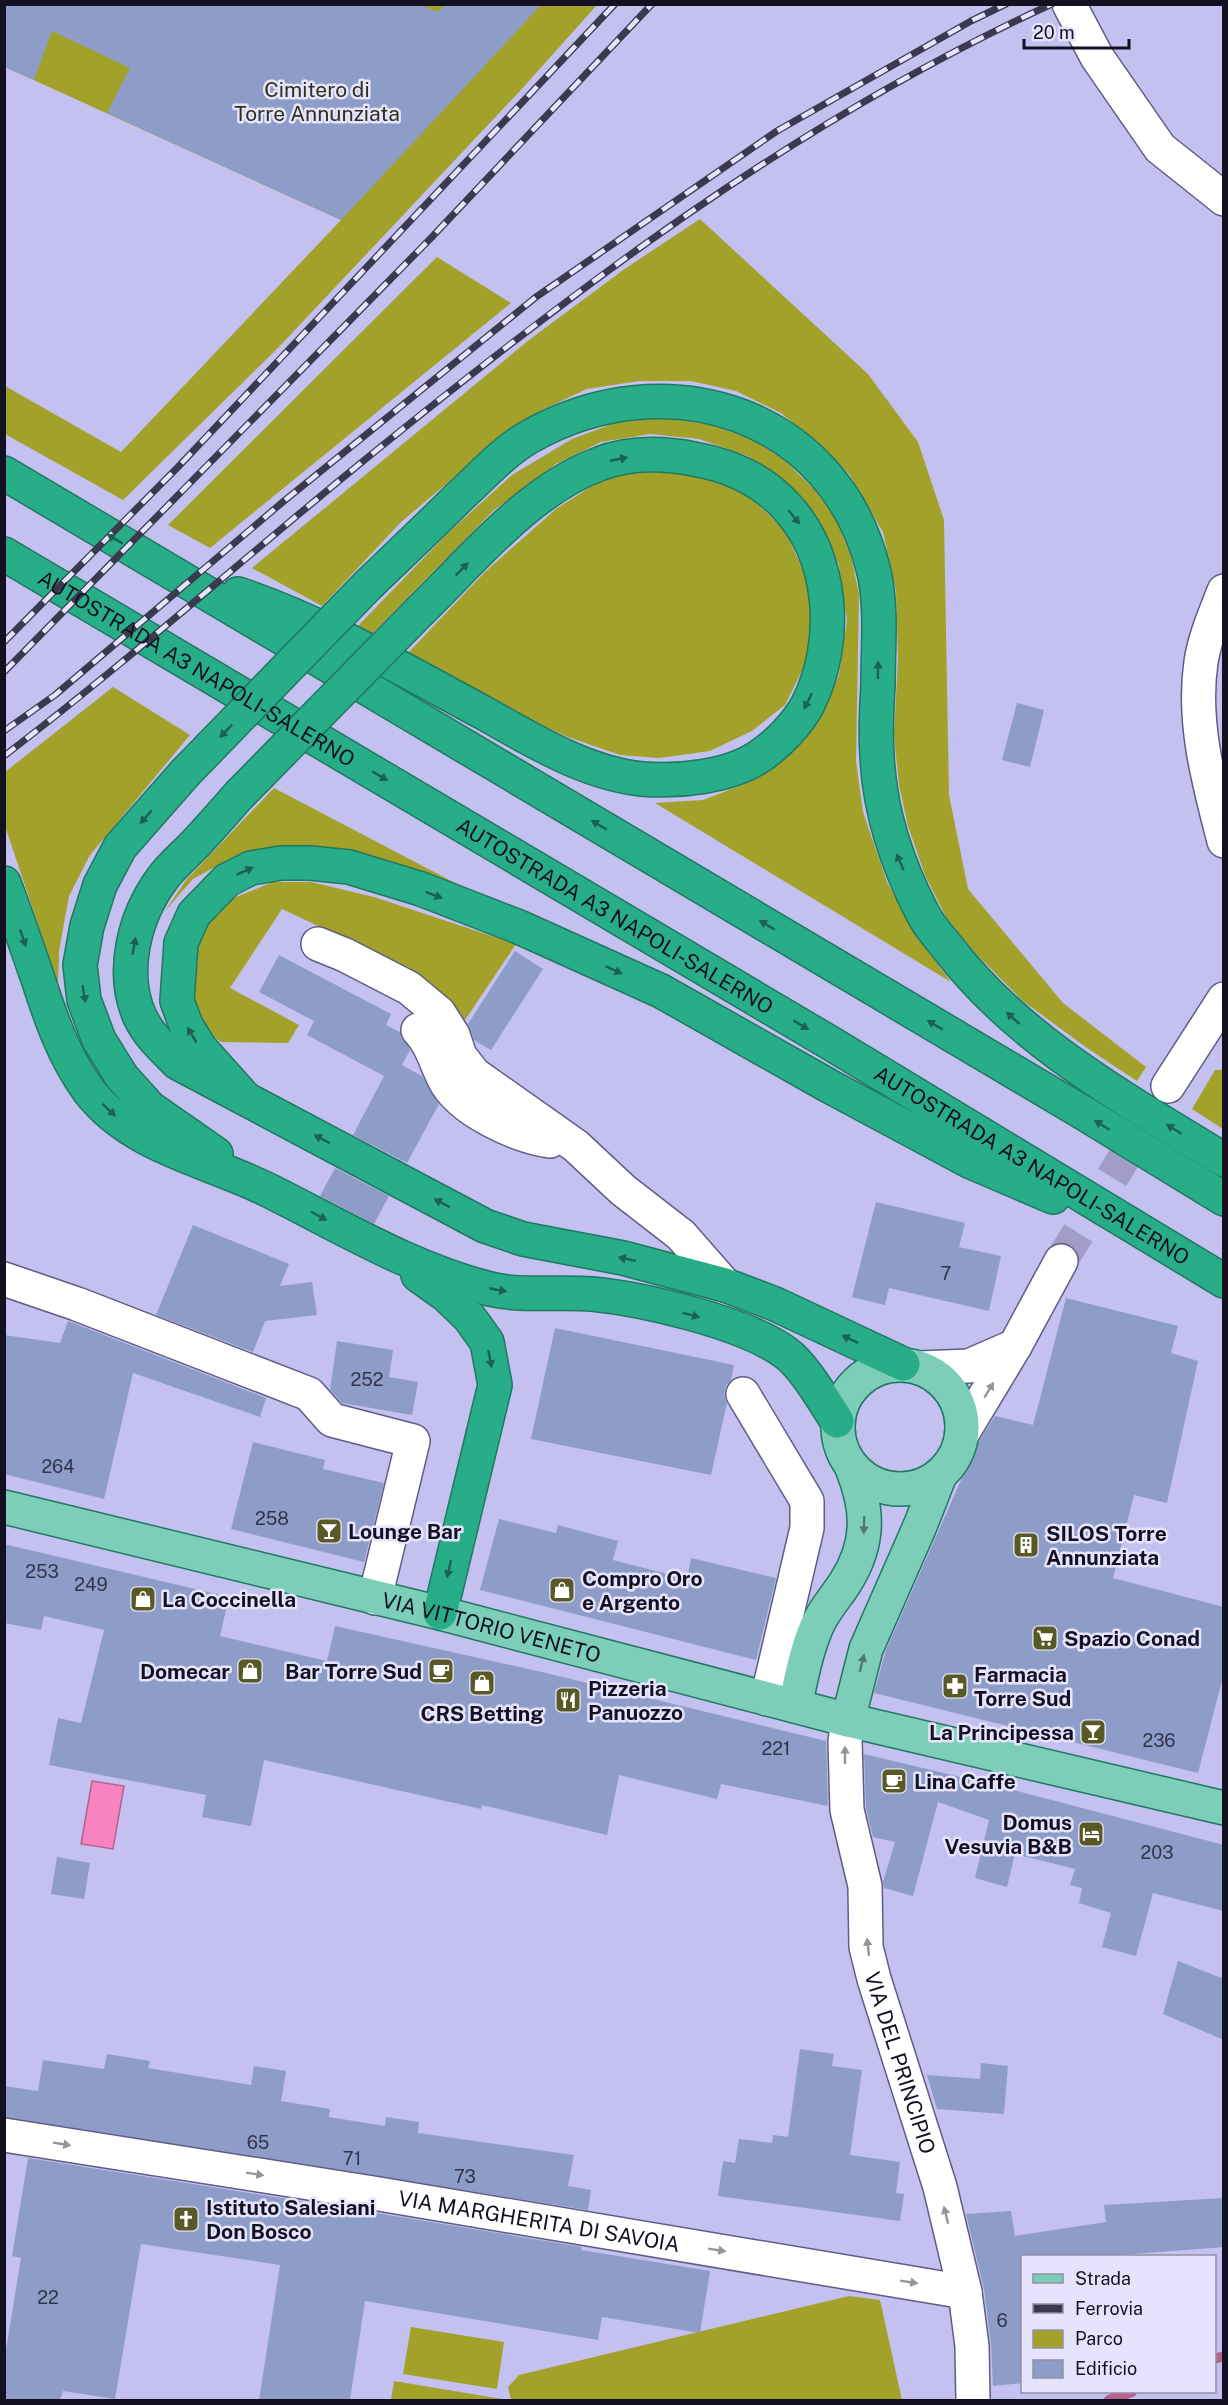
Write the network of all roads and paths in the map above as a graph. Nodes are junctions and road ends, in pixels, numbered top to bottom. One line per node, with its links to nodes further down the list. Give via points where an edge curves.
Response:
1 (1069, 4): 2 (street, via 1096,57 1161,148)
2 (1224, 199)
3 (4, 473): 5 (highway, one-way to 3)
4 (4, 554): 19 (highway, AUTOSTRADA A3 NAPOLI-SALERNO, one-way to 19)
5 (165, 569): 13 (highway, one-way to 5, bridge, via 178,1063 156,1042 140,1017 130,966 142,917 162,878 239,795 421,610 512,520 565,479 601,463 646,454 717,463 758,482 803,527 820,567 828,604 827,640 817,683 791,727 759,757 718,774 677,780 639,778 603,770 556,752 337,634 263,602); 17 (highway, one-way to 5)
6 (1224, 591): 7 (street, via 1209,628 1201,663 1199,707 1203,753)
7 (1224, 841)
8 (4, 883): 16 (highway, one-way to 16, via 52,1023 70,1063 91,1093 115,1117 183,1157)
9 (318, 944): 14 (street, via 409,988 439,1013 460,1056 474,1074)
10 (1224, 999): 12 (street)
11 (418, 1030): 14 (street, via 427,1040 444,1079 465,1104 528,1136)
12 (1168, 1086)
13 (243, 1096): 19 (highway, one-way to 19, via 200,1048 177,1001 181,943 194,914 227,880 251,868 281,863 349,867 421,889 519,927 661,991 969,1161); 23 (highway, one-way to 13, via 623,1258 523,1239 485,1226)
14 (576, 1146): 23 (street, via 623,1190 681,1235)
15 (1224, 1160): 16 (highway, one-way to 16, bridge, via 1097,1081 1016,1022 966,971 924,916 895,850 882,801 877,753 879,629 875,575 862,533 837,488 797,446 754,421 709,405 662,400 608,406 557,424 501,457 369,584 185,773 120,847 100,885 80,965 84,1000 99,1040 116,1068 150,1108)
16 (267, 1189): 18 (highway, one-way to 18)
17 (1224, 1199)
18 (378, 1247): 27 (highway, one-way to 27, via 452,1278 493,1289 525,1294 590,1294 644,1302 724,1324 788,1354); 33 (highway, one-way to 33, via 446,1294 469,1317 487,1342 495,1385)
19 (1175, 1251): 22 (highway, AUTOSTRADA A3 NAPOLI-SALERNO)
20 (1061, 1262): 24 (street)
21 (4, 1279): 32 (street, via 309,1394 332,1420 413,1441)
22 (1224, 1281)
23 (725, 1285): 25 (highway, one-way to 23)
24 (1016, 1346): 25 (street, via 969,1366); 28 (street, one-way to 24)
25 (911, 1366): 27 (main road, via 885,1366 867,1373 852,1386); 28 (main road, via 935,1375 948,1387 957,1401)
26 (743, 1394): 34 (street, via 807,1501 807,1528)
27 (837, 1421): 29 (main road, via 843,1455)
28 (962, 1434): 30 (main road, via 951,1463)
29 (852, 1468): 30 (main road, via 872,1482 895,1489 926,1484); 34 (main road, one-way to 34, via 866,1522 863,1542)
30 (940, 1475): 35 (main road, one-way to 30, via 866,1649)
31 (4, 1507): 32 (main road, VIA VITTORIO VENETO)
32 (375, 1598): 33 (main road, VIA VITTORIO VENETO)
33 (440, 1613): 34 (main road, VIA VITTORIO VENETO)
34 (781, 1703): 35 (main road, VIA VITTORIO VENETO)
35 (848, 1720): 36 (main road, VIA VITTORIO VENETO); 38 (street, VIA DEL PRINCIPIO, one-way to 35, via 940,2187 866,1947 865,1886 847,1810)
36 (1224, 1808)
37 (4, 2135): 38 (street, VIA MARGHERITA DI SAVOIA, one-way to 38)
38 (965, 2292): 39 (street, VIA DEL PRINCIPIO)
39 (973, 2400)

